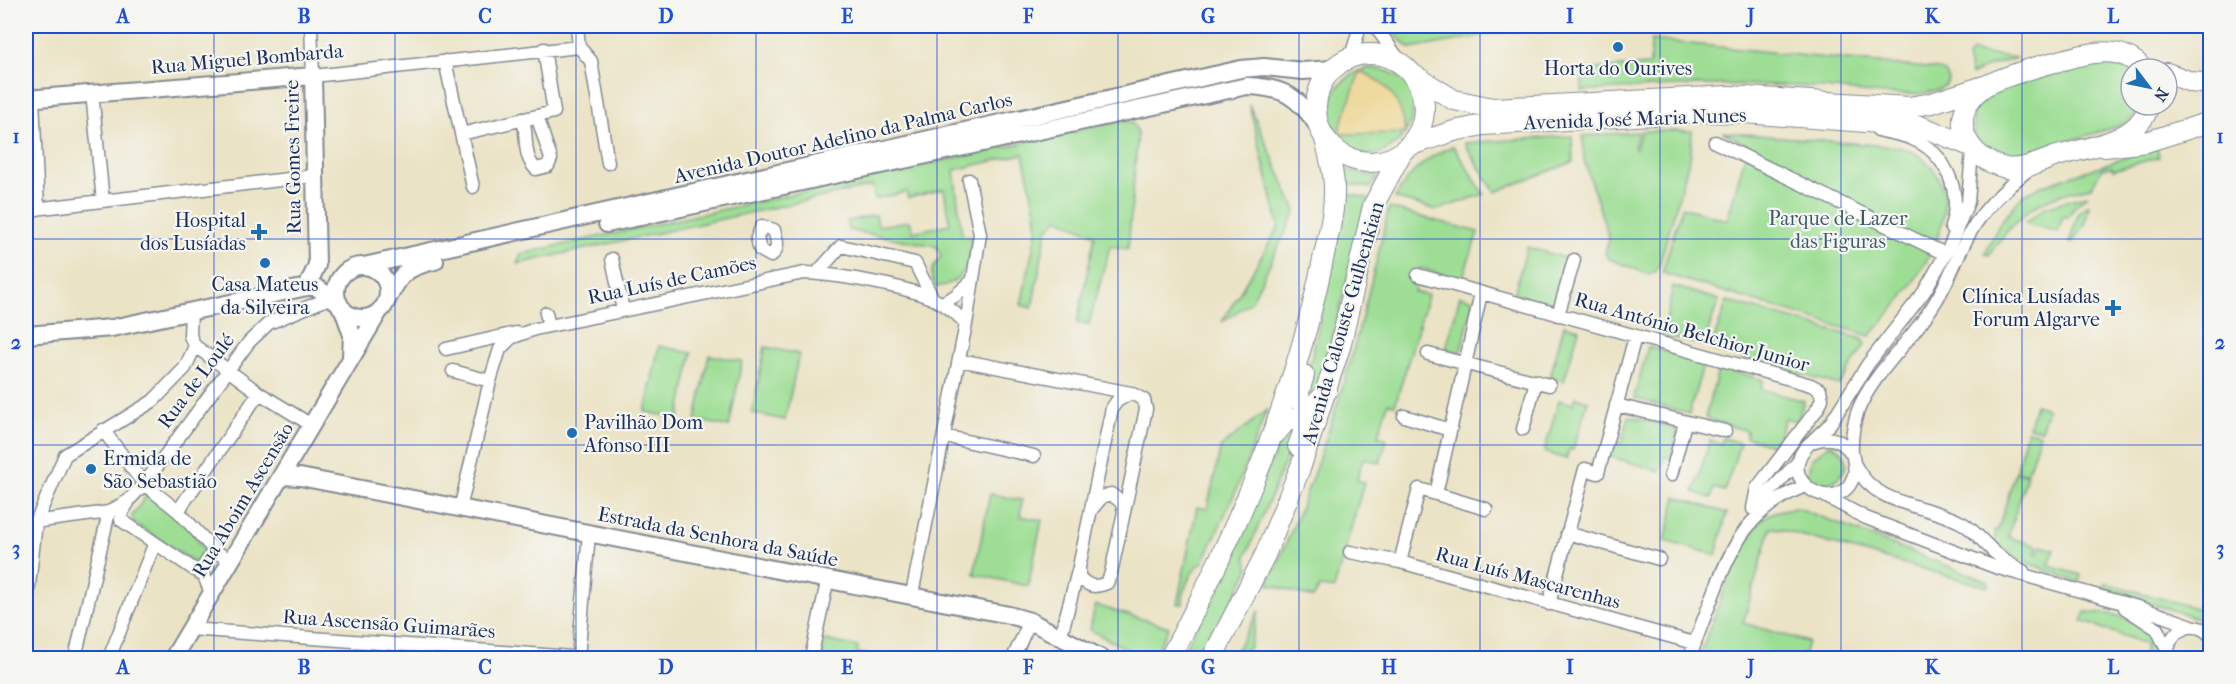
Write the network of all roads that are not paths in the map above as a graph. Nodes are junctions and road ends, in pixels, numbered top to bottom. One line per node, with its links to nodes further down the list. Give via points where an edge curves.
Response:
1 (311, 26): 14 (street, Rua Gomes Freire)
2 (577, 26): 5 (street)
3 (1360, 26): 8 (street)
4 (1375, 26): 13 (street)
5 (579, 47): 6 (street, Rua Miguel Bombarda); 31 (street, via 591,62)
6 (544, 49): 11 (street, Rua Miguel Bombarda); 20 (street, via 554,112)
7 (2125, 54): 9 (main road); 10 (main road); 17 (main road, Avenida José Maria Nunes, via 2098,52 2057,61)
8 (1352, 57): 12 (main road); 13 (main road, via 1374,54)
9 (2129, 57)
10 (2131, 57)
11 (445, 61): 14 (street, Rua Miguel Bombarda); 26 (street)
12 (1332, 69): 25 (main road, via 1317,95 1316,111); 43 (main road, Avenida Doutor Adelino da Palma Carlos, via 1241,69)
13 (1408, 70): 17 (main road, Avenida José Maria Nunes, via 1454,100 1493,108 1719,97 1909,106 1932,103); 30 (main road, via 1422,90 1424,107 1422,124)
14 (313, 76): 18 (main road, Rua Miguel Bombarda); 33 (main road, Rua Gomes Freire)
15 (2179, 78): 16 (main road)
16 (2211, 84)
17 (1984, 86): 28 (main road, via 1973,96 1964,118)
18 (92, 93): 19 (main road, Rua Miguel Bombarda); 36 (street)
19 (29, 98): 37 (street)
20 (537, 116): 22 (street); 22 (street, via 551,159 548,166 536,169 523,138)
21 (2141, 117): 29 (main road, via 2133,129)
22 (523, 119): 26 (street)
23 (1856, 119): 28 (main road, Avenida José Maria Nunes, via 1920,126); 30 (main road, Avenida José Maria Nunes, via 1702,112 1518,123 1454,131); 40 (street, via 1880,131 1912,138 1941,161 1953,186 1956,212)
24 (2211, 122): 29 (main road, via 2146,142)
25 (1322, 133): 30 (main road, via 1345,156 1370,163 1387,160); 51 (main road, Avenida Calouste Gulbenkian, via 1334,188); 53 (main road, Avenida Doutor Adelino da Palma Carlos, via 1306,108 1272,87 1247,86 420,264 407,268)
26 (461, 134): 35 (street)
27 (1714, 142): 40 (street)
28 (1970, 148): 32 (main road, Avenida José Maria Nunes, via 1982,160 2010,169); 40 (street, via 1968,202 1951,245)
29 (2097, 148): 32 (main road, Avenida José Maria Nunes)
30 (1405, 149): 76 (main road, Avenida Calouste Gulbenkian, via 1373,207)
31 (608, 163)
32 (2036, 164): 94 (street, via 1986,209 1934,305 1870,390 1856,415)
33 (314, 176): 36 (street); 38 (main road, Rua Gomes Freire)
34 (969, 180): 47 (street, via 980,234)
35 (473, 187)
36 (103, 201): 37 (street)
37 (32, 209)
38 (315, 252): 43 (main road, Avenida Doutor Adelino da Palma Carlos, via 333,269); 48 (main road, Rua Gomes Freire, via 317,265)
39 (771, 256): 46 (street)
40 (1941, 257): 90 (street, via 1924,291 1868,364 1830,424)
41 (612, 259): 55 (street)
42 (1574, 260): 57 (street)
43 (361, 266): 52 (main road, via 344,273 339,280); 53 (main road, via 373,268 385,279 388,287)
44 (817, 273): 46 (street, Rua Luís de Camões); 50 (street, Rua Luís de Camões, via 913,292); 50 (street, Rua Luís de Camões, via 841,246 915,263)
45 (1418, 275): 49 (street, Rua António Belchior Junior)
46 (777, 278): 55 (street, Rua Luís de Camões)
47 (973, 280): 50 (street, via 956,296); 58 (street)
48 (307, 286): 52 (main road, via 316,286); 54 (main road)
49 (1481, 293): 57 (street, Rua António Belchior Junior); 70 (street)
50 (937, 301): 58 (street, Rua Luís de Camões)
51 (1314, 302): 76 (main road, via 1317,328 1298,396 1302,404 1311,406); 91 (main road, Avenida Calouste Gulbenkian)
52 (338, 303): 53 (main road, via 361,318); 69 (main road, Rua Aboim Ascensão, via 352,335); 71 (street, Rua de Loulé, via 269,323)
53 (382, 307): 69 (main road, Rua Aboim Ascensão)
54 (191, 310): 61 (main road, via 112,328); 64 (street, via 190,336)
55 (623, 310): 59 (street, Rua Luís de Camões)
56 (546, 313): 59 (street)
57 (1558, 315): 62 (street, Rua António Belchior Junior)
58 (966, 324): 68 (street)
59 (549, 326): 60 (street, Rua Luís de Camões)
60 (535, 329): 63 (street, Rua Luís de Camões); 67 (street, Rua Luís de Camões, via 511,338)
61 (26, 335)
62 (1635, 337): 80 (street); 106 (street, Rua António Belchior Junior, via 1820,390 1818,408 1757,488)
63 (484, 340): 65 (street, Rua Luís de Camões); 67 (street, via 493,349)
64 (195, 346): 71 (street); 86 (street, via 185,368 153,401)
65 (446, 349)
66 (1428, 354): 70 (street)
67 (496, 360): 73 (street, Rua Luís de Camões)
68 (959, 360): 77 (street); 89 (street)
69 (350, 363): 84 (main road, Rua Aboim Ascensão)
70 (1464, 364): 74 (street); 87 (street)
71 (227, 369): 78 (street); 101 (street, Rua de Loulé)
72 (453, 371): 73 (street)
73 (490, 381): 107 (street, Rua Luís de Camões)
74 (1536, 381): 75 (street); 85 (street)
75 (1549, 385)
76 (1328, 388): 122 (main road, Avenida Calouste Gulbenkian)
77 (1104, 389): 79 (street); 81 (street, via 1110,393)
78 (260, 393): 84 (street); 110 (street)
79 (1131, 393): 81 (street, via 1117,400); 99 (street, via 1144,400 1146,409)
80 (1616, 405): 83 (street); 116 (street, via 1598,473 1585,469)
81 (1112, 408): 96 (street)
82 (1404, 417): 87 (street)
83 (1685, 423): 88 (street); 97 (street)
84 (313, 426): 92 (main road, Rua Aboim Ascensão)
85 (1523, 429)
86 (103, 430): 101 (street); 113 (street, via 65,455)
87 (1450, 430): 103 (street)
88 (1725, 431)
89 (944, 436): 93 (street); 130 (street)
90 (1810, 443): 94 (street, via 1829,438 1846,446); 95 (street)
91 (1269, 444): 122 (main road, via 1286,421 1298,418 1303,424 1304,431 1262,537); 150 (main road, Avenida Calouste Gulbenkian, via 1206,589)
92 (298, 448): 98 (main road, Rua Aboim Ascensão); 100 (main road, via 296,465 300,472)
93 (1034, 456)
94 (1854, 459): 104 (street, via 1852,480 1846,487); 131 (street, via 1861,476 1881,494 1901,504 1952,518 1970,528 2003,560 2027,573)
95 (1798, 462): 102 (street); 106 (street)
96 (1098, 471): 99 (street, via 1110,490 1125,488); 112 (street)
97 (1671, 475)
98 (282, 476): 100 (main road, Estrada da Senhora da Saúde); 124 (main road, Rua Aboim Ascensão)
99 (1130, 481): 109 (street)
100 (319, 482): 107 (main road, Estrada da Senhora da Saúde)
101 (144, 484): 105 (street, Rua de Loulé); 110 (street)
102 (1805, 486): 104 (street); 118 (street, via 1762,509)
103 (1436, 494): 108 (street); 125 (street, via 1419,489)
104 (1823, 495): 131 (street, via 1866,518 1965,556)
105 (128, 501): 111 (street, Rua de Loulé); 115 (street, via 121,514)
106 (1754, 508): 118 (street)
107 (460, 509): 117 (main road, Estrada da Senhora da Saúde)
108 (1486, 509)
109 (1124, 510): 112 (street, via 1111,494 1102,497); 126 (street, via 1107,583 1096,588 1086,585 1079,577)
110 (178, 511): 120 (street)
111 (109, 512): 113 (street); 114 (street)
112 (1089, 514): 126 (street)
113 (31, 522): 134 (street)
114 (106, 527): 115 (street); 142 (street)
115 (127, 527): 119 (street)
116 (1567, 533): 123 (street); 133 (street)
117 (589, 534): 128 (main road, Estrada da Senhora da Saúde); 145 (street)
118 (1735, 540): 140 (street)
119 (154, 544): 127 (street); 143 (street)
120 (214, 550): 124 (street); 127 (street)
121 (1350, 552): 125 (street, Rua Luís Mascarenhas)
122 (1264, 555): 151 (main road, Avenida Calouste Gulbenkian)
123 (1659, 559)
124 (230, 561): 129 (main road, Rua Aboim Ascensão)
125 (1400, 562): 133 (street, Rua Luís Mascarenhas)
126 (1079, 567): 139 (street)
127 (199, 573): 129 (street, via 208,582)
128 (828, 578): 130 (main road, Estrada da Senhora da Saúde); 147 (street)
129 (211, 593): 137 (main road, Rua Aboim Ascensão)
130 (912, 594): 135 (main road, Estrada da Senhora da Saúde)
131 (2093, 595): 132 (street)
132 (2111, 600): 136 (street); 141 (street, via 2157,630)
133 (1549, 604): 140 (street, Rua Luís Mascarenhas)
134 (26, 612)
135 (1030, 621): 139 (main road, Estrada da Senhora da Saúde); 148 (street)
136 (2192, 626): 138 (street); 141 (street, via 2172,637)
137 (190, 629): 144 (main road, Rua Aboim Ascensão); 145 (street, Rua Ascensão Guimarães)
138 (2209, 634)
139 (1060, 635): 149 (main road, Estrada da Senhora da Saúde)
140 (1695, 643): 152 (street)
141 (2168, 655)
142 (75, 658)
143 (109, 658)
144 (173, 658)
145 (578, 658): 146 (street, Rua Ascensão Guimarães)
146 (585, 658)
147 (811, 658)
148 (1013, 658)
149 (1101, 658)
150 (1170, 658)
151 (1212, 658)
152 (1690, 658)

